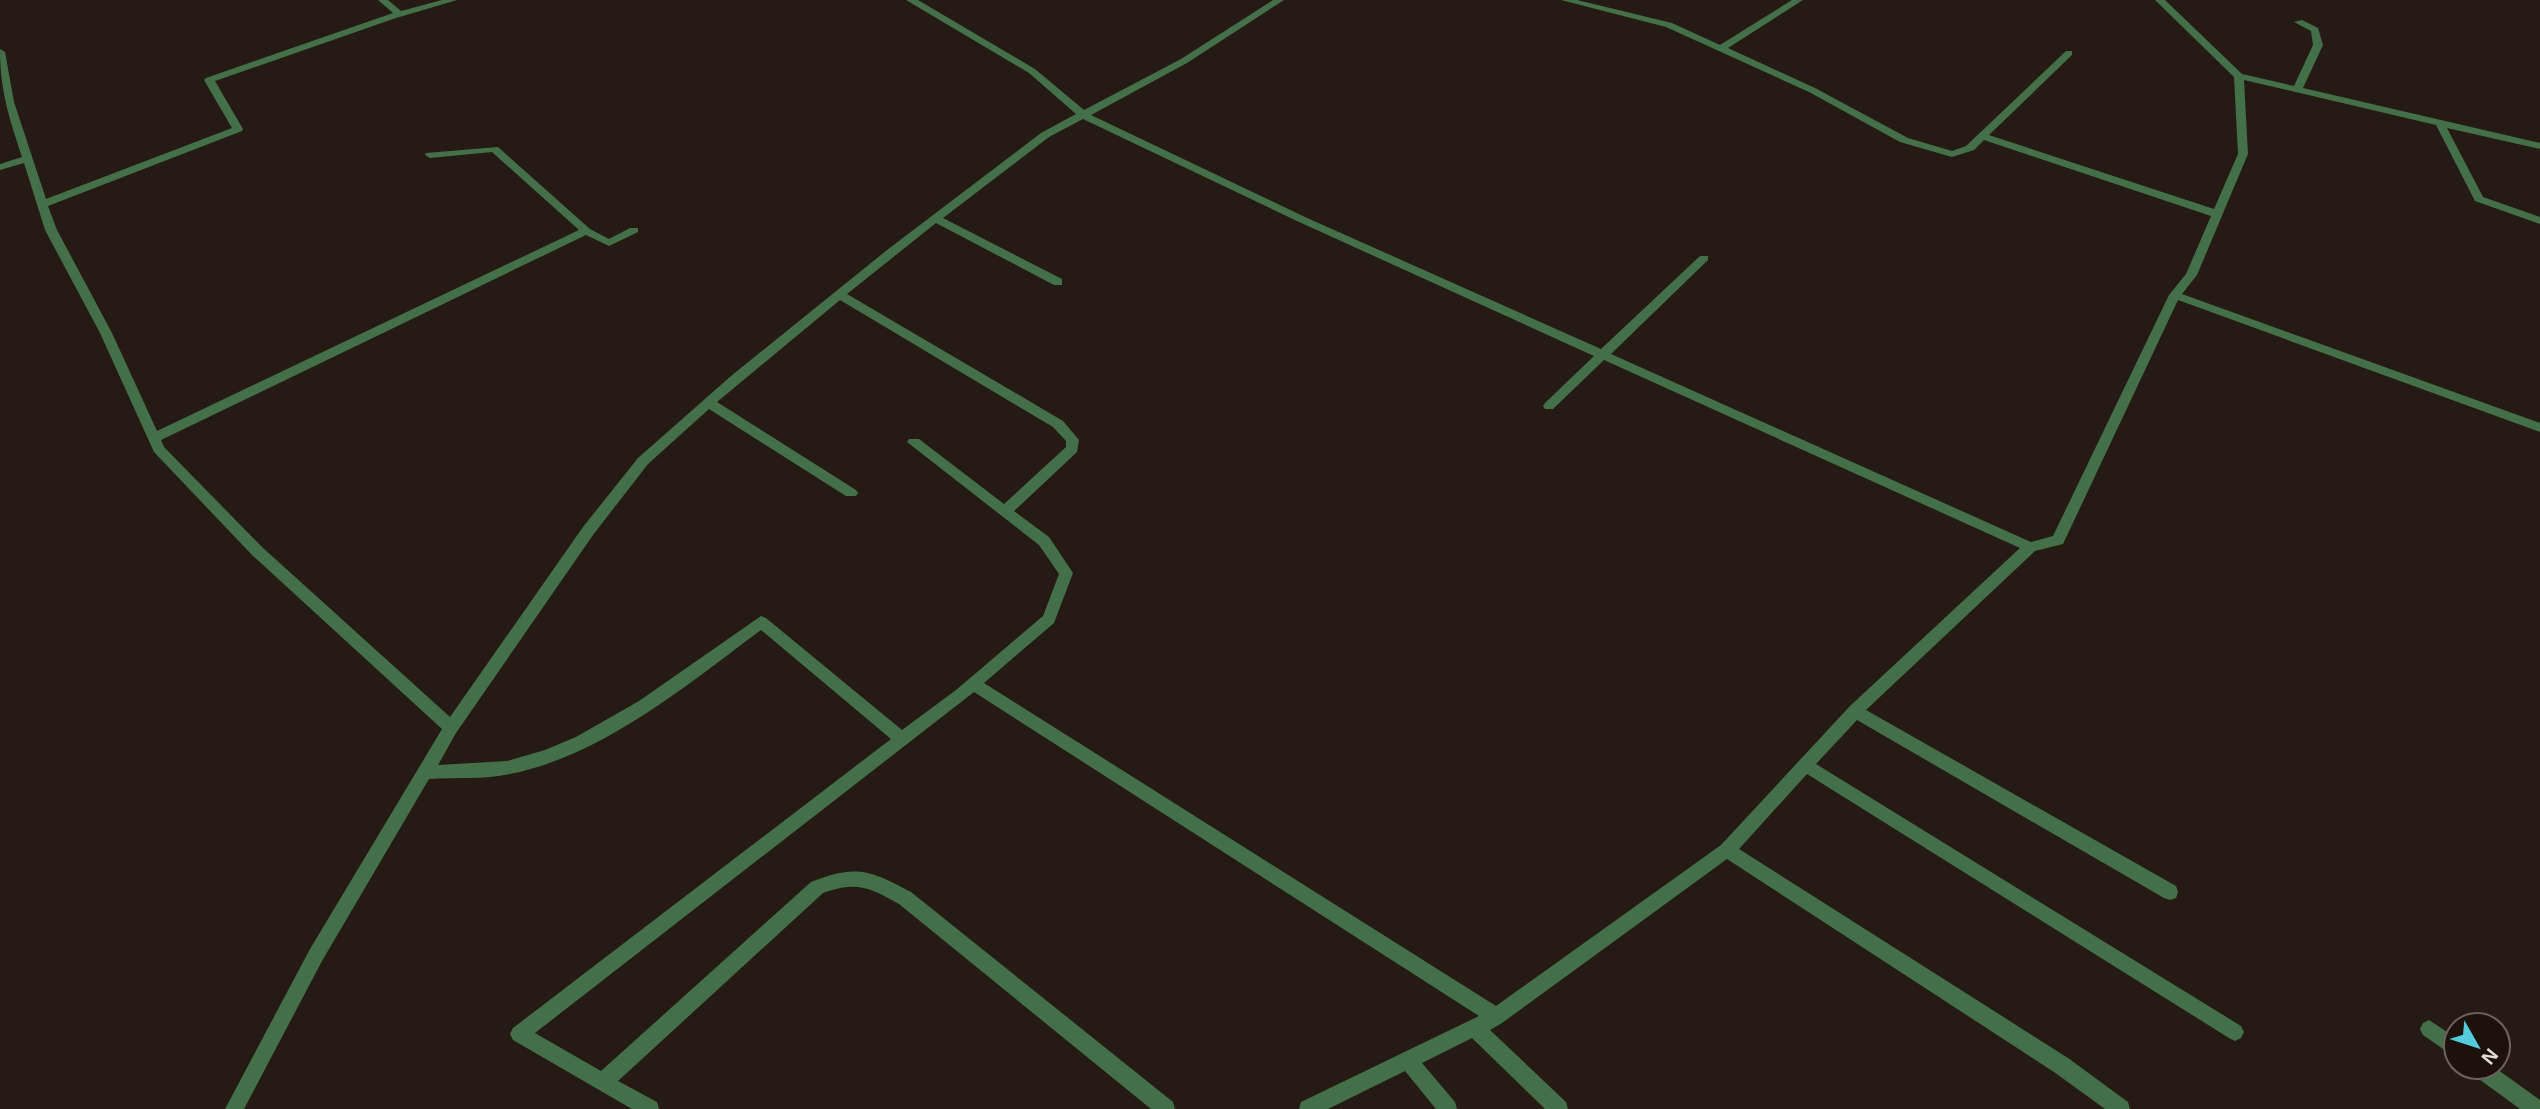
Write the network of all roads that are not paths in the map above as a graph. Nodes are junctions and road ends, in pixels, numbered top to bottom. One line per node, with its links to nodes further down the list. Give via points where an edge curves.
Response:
1 (383, 0): 8 (street)
2 (452, 0): 8 (street)
3 (911, 0): 15 (street, via 1032,71)
4 (1279, 0): 15 (street, via 1184,61)
5 (1566, 0): 10 (street, via 1669,25)
6 (1798, 0): 10 (street)
7 (2160, 0): 13 (street)
8 (400, 15): 22 (street, via 209,80 238,129)
9 (2299, 22): 14 (street, via 2315,30 2318,45)
10 (1722, 48): 17 (street, via 1904,140 1952,153 1970,148)
11 (0, 52): 20 (street, via 9,102)
12 (2069, 53): 17 (street)
13 (2239, 76): 14 (street); 23 (street, via 2243,154)
14 (2297, 89): 16 (street)
15 (1083, 115): 24 (street, via 1045,135); 32 (street)
16 (2439, 121): 18 (street); 25 (street, via 2479,200)
17 (1982, 136): 23 (street)
18 (2540, 146)
19 (430, 155): 27 (street, via 494,149)
20 (28, 158): 21 (street); 22 (street)
21 (0, 167)
22 (43, 204): 36 (street, via 51,230 106,333)
23 (2217, 214): 31 (street, via 2191,275)
24 (935, 218): 29 (street); 30 (street)
25 (2540, 221)
26 (634, 230): 27 (street, via 609,243)
27 (586, 231): 36 (street)
28 (1704, 258): 32 (street)
29 (1058, 282)
30 (839, 294): 33 (street); 39 (street, via 1058,424 1073,440 1072,449)
31 (2175, 295): 35 (street); 40 (street, via 2058,540)
32 (1602, 354): 34 (street); 40 (street)
33 (708, 402): 38 (street); 43 (street, via 643,461 588,531)
34 (1549, 405)
35 (2540, 428)
36 (154, 438): 43 (street, via 159,449 257,551)
37 (914, 442): 39 (street)
38 (850, 493)
39 (1005, 511): 41 (street, via 1044,541 1066,573 1049,619)
40 (2030, 547): 42 (street)
41 (973, 684): 44 (street); 49 (street)
42 (1855, 711): 45 (street); 48 (street)
43 (451, 728): 46 (street)
44 (902, 740): 46 (street, via 761,622 662,695 568,748 515,767); 56 (street, via 519,1034)
45 (1805, 765): 47 (street); 52 (street)
46 (426, 772): 57 (street, via 316,955)
47 (1727, 850): 49 (street); 63 (street, via 2061,1065)
48 (2170, 892)
49 (1496, 1017): 50 (street)
50 (1475, 1028): 54 (street); 62 (street)
51 (2430, 1030): 53 (street)
52 (2235, 1032)
53 (2442, 1039)
54 (1407, 1060): 60 (street); 61 (street)
55 (2498, 1081): 64 (street)
56 (603, 1082): 58 (street); 59 (street, via 817,887 844,877 871,880 905,898)
57 (234, 1109)
58 (650, 1109)
59 (1166, 1109)
60 (1308, 1109)
61 (1448, 1109)
62 (1559, 1109)
63 (2121, 1109)
64 (2536, 1109)

